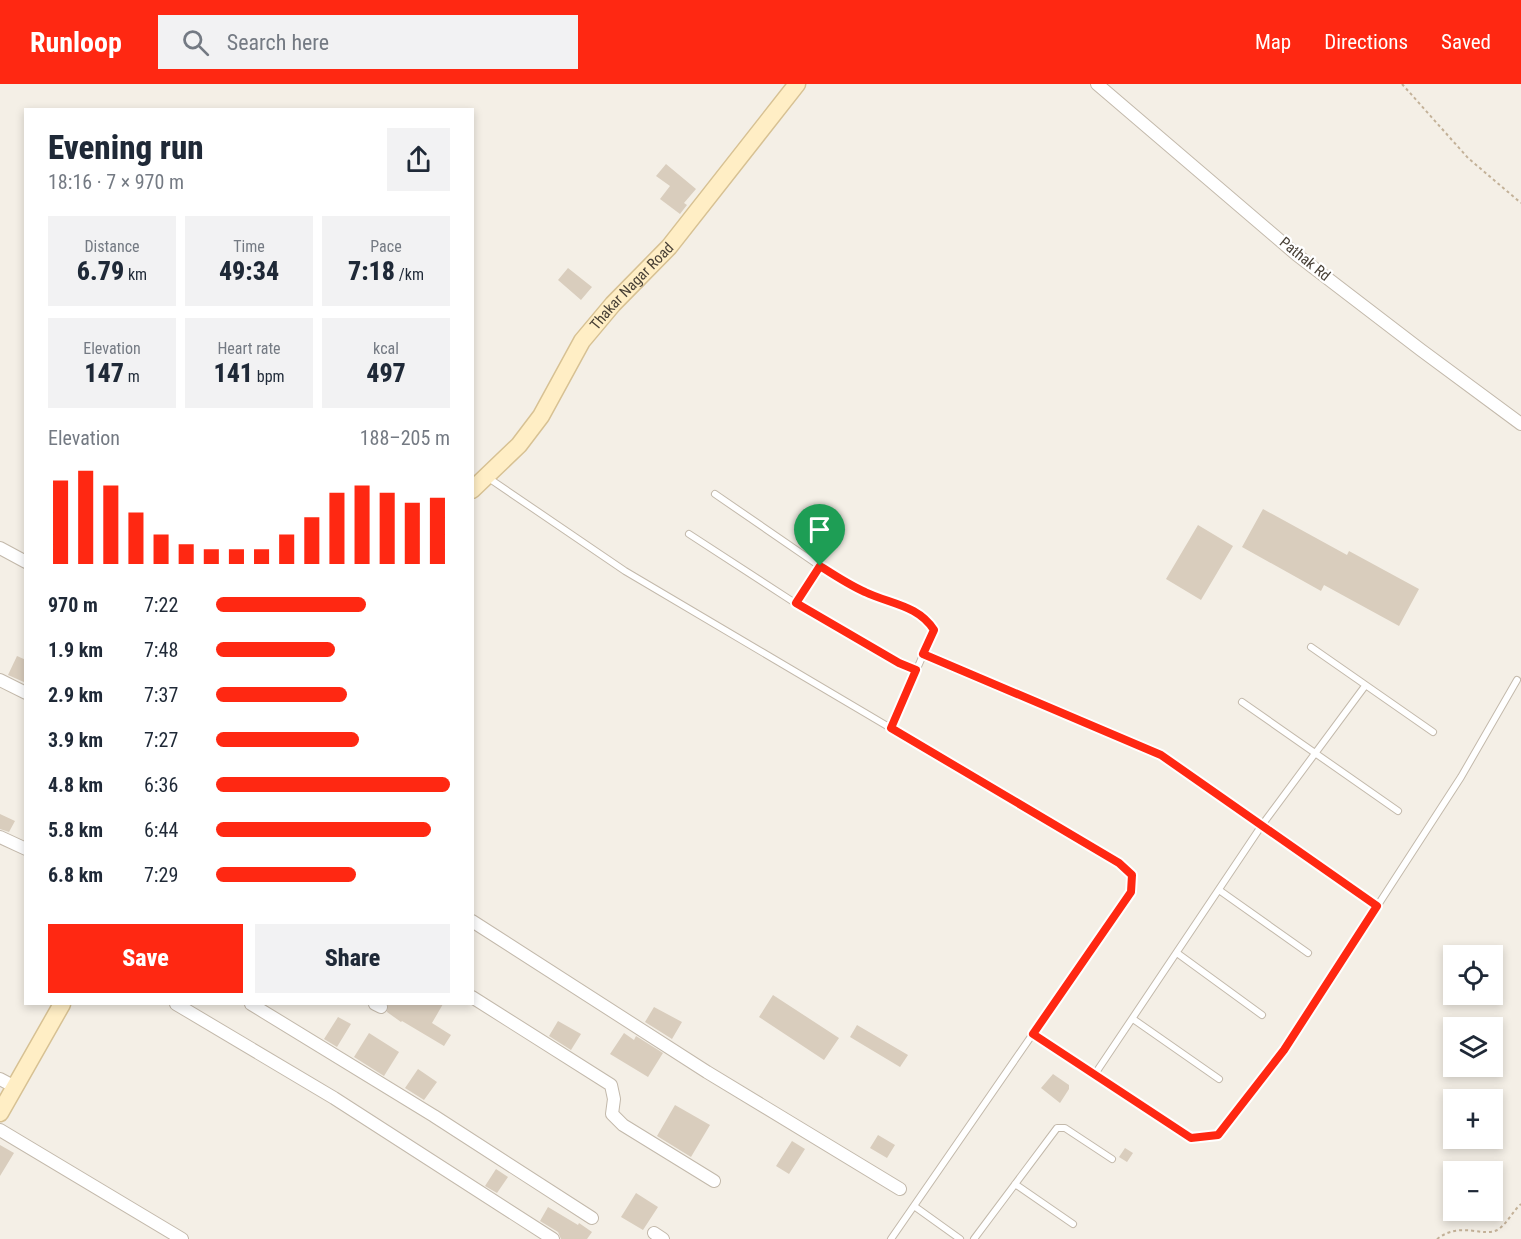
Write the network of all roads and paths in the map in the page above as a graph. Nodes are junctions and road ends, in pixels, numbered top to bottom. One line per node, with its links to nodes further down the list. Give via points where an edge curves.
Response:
1 (797, 84): 6 (street, Thakar Nagar Road, via 669,247 582,341 541,416 519,445)
2 (1097, 84): 5 (street, Pathak Rd, via 1297,255)
3 (1402, 84): 4 (path, via 1468,158)
4 (1521, 203)
5 (1521, 424)
6 (486, 476): 7 (street, Thakar Nagar Road); 22 (lane, via 625,571)
7 (474, 488)
8 (715, 494): 12 (lane)
9 (689, 534): 13 (lane)
10 (0, 548): 11 (street)
11 (24, 561)
12 (820, 566): 13 (lane); 15 (lane, via 864,592 918,613 928,621 934,630)
13 (796, 603): 16 (lane)
14 (1311, 647): 19 (lane)
15 (923, 654): 16 (lane); 26 (lane, via 1161,755)
16 (916, 670): 22 (lane)
17 (0, 680): 20 (street)
18 (1517, 680): 30 (lane, via 1461,777)
19 (1365, 686): 23 (lane); 24 (lane)
20 (24, 692)
21 (1242, 702): 24 (lane)
22 (891, 728): 40 (lane, via 1119,863 1132,875 1131,892)
23 (1433, 732)
24 (1316, 753): 25 (lane); 26 (lane)
25 (1398, 811)
26 (1262, 825): 29 (lane); 30 (lane)
27 (0, 837): 28 (street)
28 (24, 848)
29 (1219, 890): 32 (lane); 33 (lane)
30 (1377, 906): 41 (lane, via 1284,1050 1218,1135 1191,1138)
31 (474, 922): 49 (street, via 707,1072)
32 (1177, 953): 38 (lane); 39 (lane)
33 (1308, 953)
34 (474, 998): 47 (street, via 611,1085 612,1114 623,1125)
35 (61, 1005): 43 (street)
36 (178, 1005): 55 (street, via 334,1098)
37 (253, 1005): 52 (street)
38 (1262, 1015)
39 (1132, 1019): 41 (lane); 42 (lane)
40 (1033, 1034): 41 (lane); 51 (lane)
41 (1095, 1074)
42 (1219, 1078)
43 (7, 1083): 44 (street)
44 (0, 1113)
45 (0, 1130): 54 (street)
46 (1112, 1159): 48 (lane, via 1065,1128 1057,1128)
47 (714, 1181)
48 (1015, 1184): 53 (lane); 58 (lane)
49 (900, 1189)
50 (1521, 1204): 59 (path, via 1498,1230 1482,1234 1466,1230 1446,1232)
51 (914, 1206): 56 (lane); 57 (lane)
52 (592, 1218)
53 (1073, 1224)
54 (183, 1239)
55 (553, 1239)
56 (891, 1239)
57 (960, 1239)
58 (974, 1239)
59 (1437, 1239)

